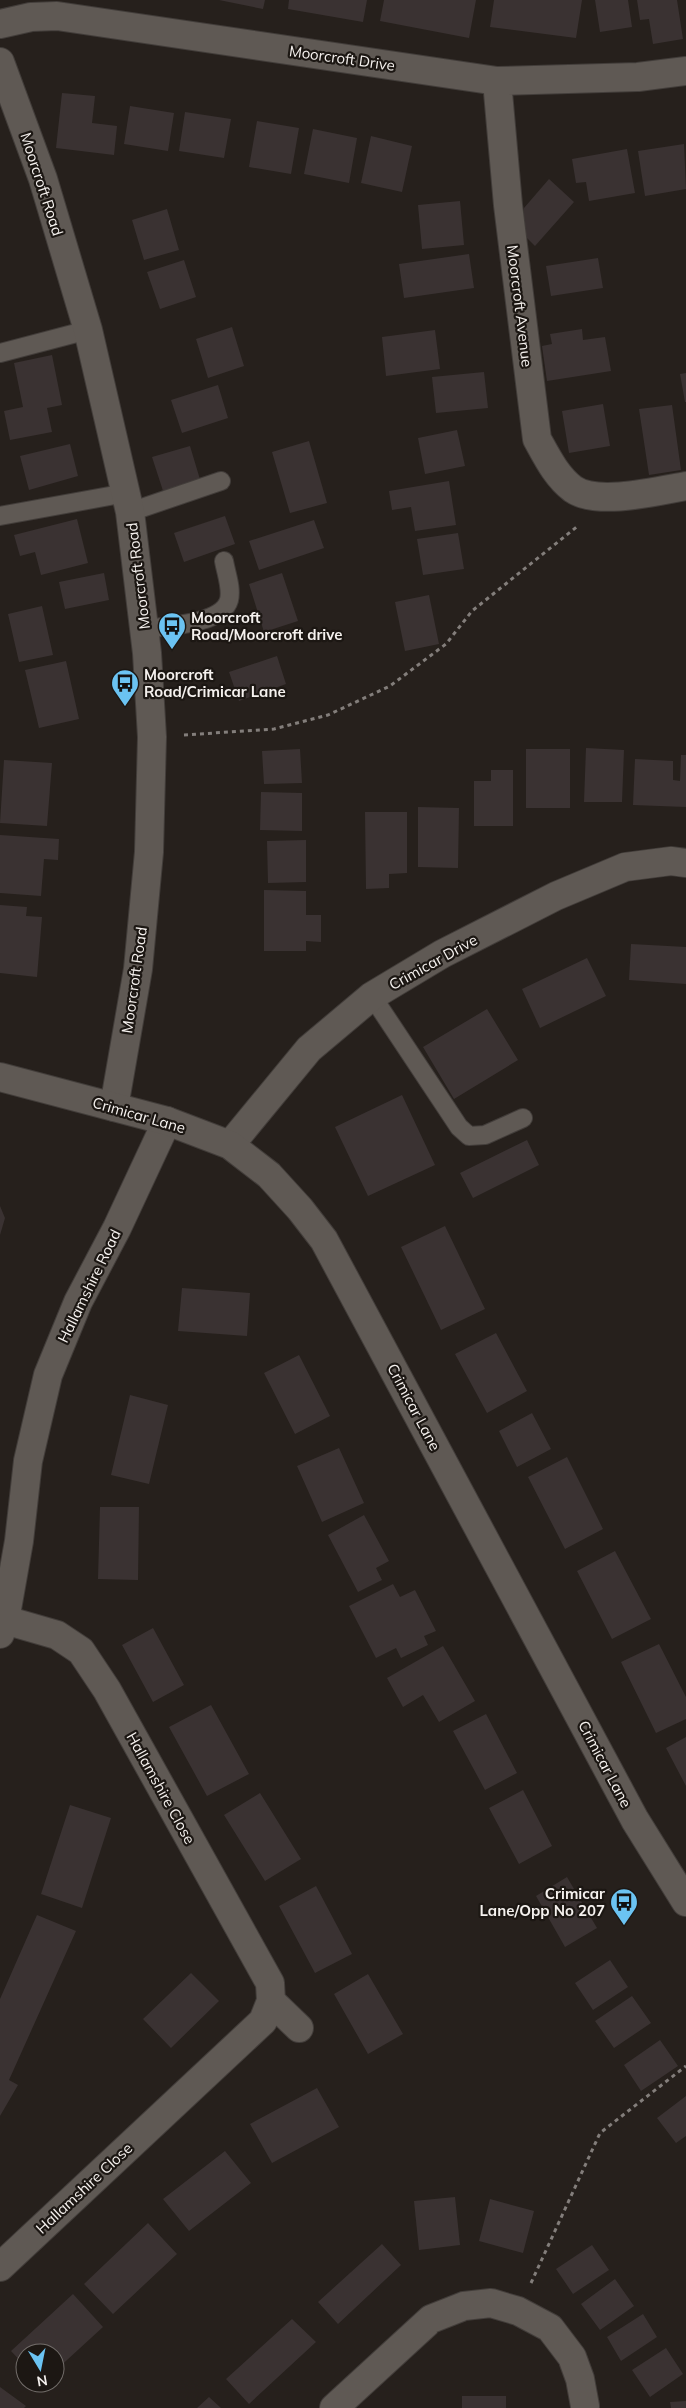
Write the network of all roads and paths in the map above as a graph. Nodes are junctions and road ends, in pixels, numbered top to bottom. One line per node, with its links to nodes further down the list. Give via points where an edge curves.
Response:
1 (0, 24): 4 (street, Moorcroft Drive, via 31,17 57,16)
2 (0, 62): 5 (street, Moorcroft Road, via 43,179)
3 (686, 72): 4 (street, Moorcroft Drive, via 638,77)
4 (497, 81): 9 (street, Moorcroft Avenue, via 508,205 537,439 554,471 574,490)
5 (88, 330): 6 (lane); 10 (street, Moorcroft Road)
6 (0, 353)
7 (221, 481): 10 (lane)
8 (686, 486): 9 (street)
9 (602, 498): 14 (path, via 578,527 472,611 446,644 390,686 328,715 274,729)
10 (128, 502): 11 (lane); 13 (street, Moorcroft Road)
11 (0, 516)
12 (224, 561): 13 (lane, via 229,600 220,612 201,621)
13 (144, 629): 14 (street, Moorcroft Road)
14 (152, 737): 18 (street, Moorcroft Road, via 148,852 138,969)
15 (686, 863): 16 (street, Crimicar Drive, via 671,861 616,870 556,896 451,950)
16 (372, 996): 19 (lane, via 459,1127 469,1136 486,1136); 21 (street, Crimicar Drive, via 308,1049)
17 (0, 1077): 18 (street, Crimicar Lane)
18 (114, 1107): 20 (street, Crimicar Lane)
19 (523, 1118)
20 (167, 1121): 21 (street, Crimicar Lane); 22 (street, Hallamshire Road, via 78,1302 48,1376 28,1461)
21 (230, 1145): 23 (street, Crimicar Lane, via 269,1175 324,1240 635,1820)
22 (2, 1627): 24 (street, Hallamshire Close, via 58,1635 81,1651 107,1690 270,1983)
23 (686, 1902)
24 (271, 2001): 25 (street); 27 (street, Hallamshire Close, via 263,2021)
25 (299, 2028)
26 (686, 2066): 28 (path, via 600,2133)
27 (0, 2267)
28 (518, 2311): 29 (street, via 550,2328 572,2357); 30 (street, via 491,2303 464,2306 431,2319)
29 (585, 2406)
30 (334, 2408)

